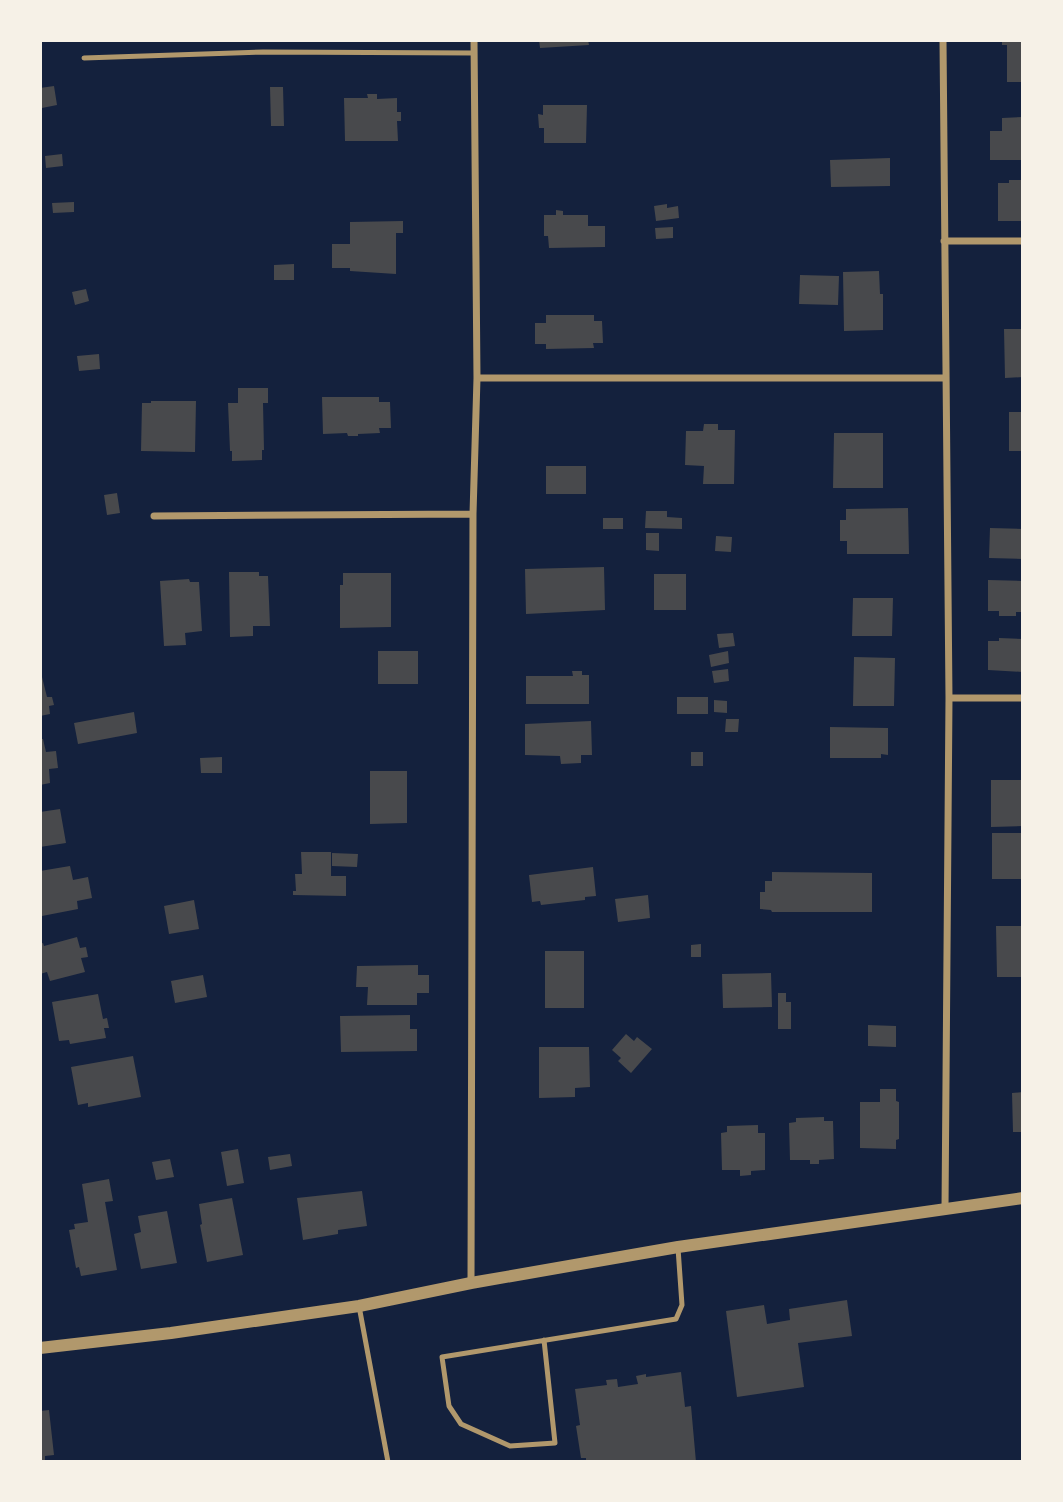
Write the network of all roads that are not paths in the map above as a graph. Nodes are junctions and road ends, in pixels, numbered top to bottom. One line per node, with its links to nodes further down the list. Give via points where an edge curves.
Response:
1 (474, 40): 3 (street)
2 (943, 40): 5 (street)
3 (474, 53): 4 (lane, via 262,52); 8 (street)
4 (84, 58)
5 (944, 241): 6 (street); 7 (street)
6 (1023, 241)
7 (946, 377): 8 (street); 11 (street)
8 (477, 378): 9 (street)
9 (474, 514): 10 (street); 16 (street)
10 (154, 516)
11 (949, 698): 12 (street); 14 (street)
12 (1023, 698)
13 (1023, 1198): 14 (street)
14 (944, 1209): 15 (street)
15 (678, 1247): 16 (street); 18 (lane, via 682,1305 676,1319)
16 (471, 1283): 17 (street)
17 (359, 1306): 19 (street); 20 (lane)
18 (544, 1340): 18 (lane, via 555,1443 510,1446 461,1423 449,1406 442,1357)
19 (40, 1348)
20 (388, 1462)

